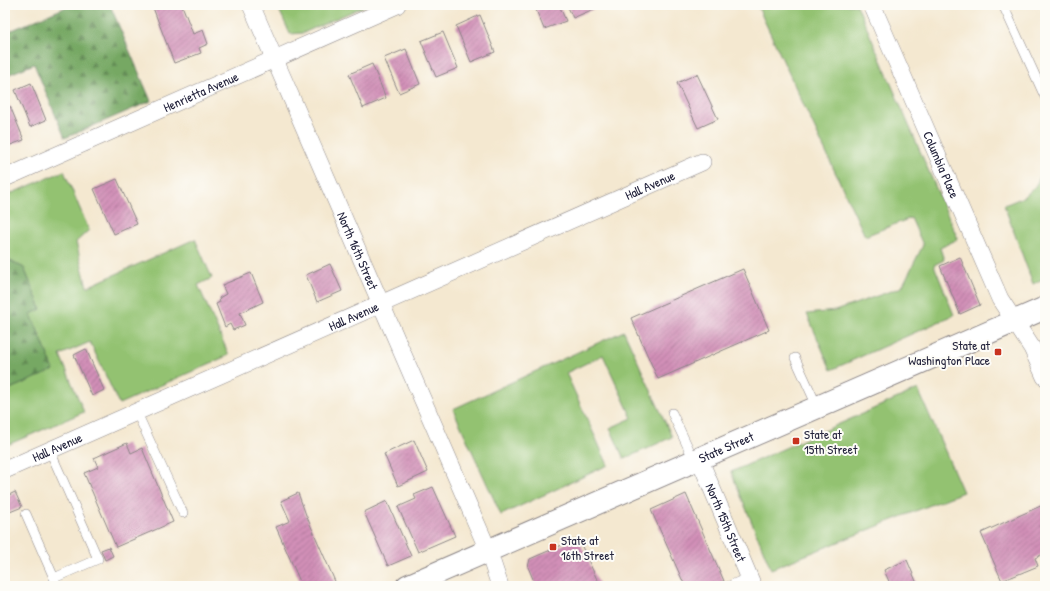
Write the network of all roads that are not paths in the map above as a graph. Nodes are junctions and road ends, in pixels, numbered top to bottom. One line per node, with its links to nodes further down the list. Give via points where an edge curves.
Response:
1 (251, 5): 5 (street, North 16th Street)
2 (397, 5): 5 (street, Henrietta Avenue)
3 (872, 5): 11 (street, Columbia Place, via 1000,299)
4 (1003, 5): 6 (lane)
5 (275, 58): 8 (street, Henrietta Avenue); 9 (street, North 16th Street)
6 (1045, 97)
7 (702, 162): 9 (street, Hall Avenue)
8 (5, 178)
9 (381, 305): 16 (street, Hall Avenue); 22 (street, North 16th Street)
10 (1045, 308): 11 (main road, State Street)
11 (1014, 322): 13 (street, Columbia Place, via 1032,348); 14 (main road, State Street)
12 (795, 358): 14 (lane)
13 (1045, 377)
14 (818, 406): 18 (main road, State Street)
15 (672, 412): 18 (lane)
16 (137, 413): 17 (street, Hall Avenue); 20 (lane)
17 (50, 451): 19 (street, Hall Avenue); 21 (lane, via 98,559 54,578)
18 (696, 459): 22 (main road, State Street); 23 (street, North 15th Street)
19 (5, 470)
20 (183, 513)
21 (26, 514)
22 (488, 550): 24 (main road, State Street); 25 (street, North 16th Street)
23 (751, 582): 26 (lane)
24 (407, 586)
25 (500, 586)
26 (729, 586)

